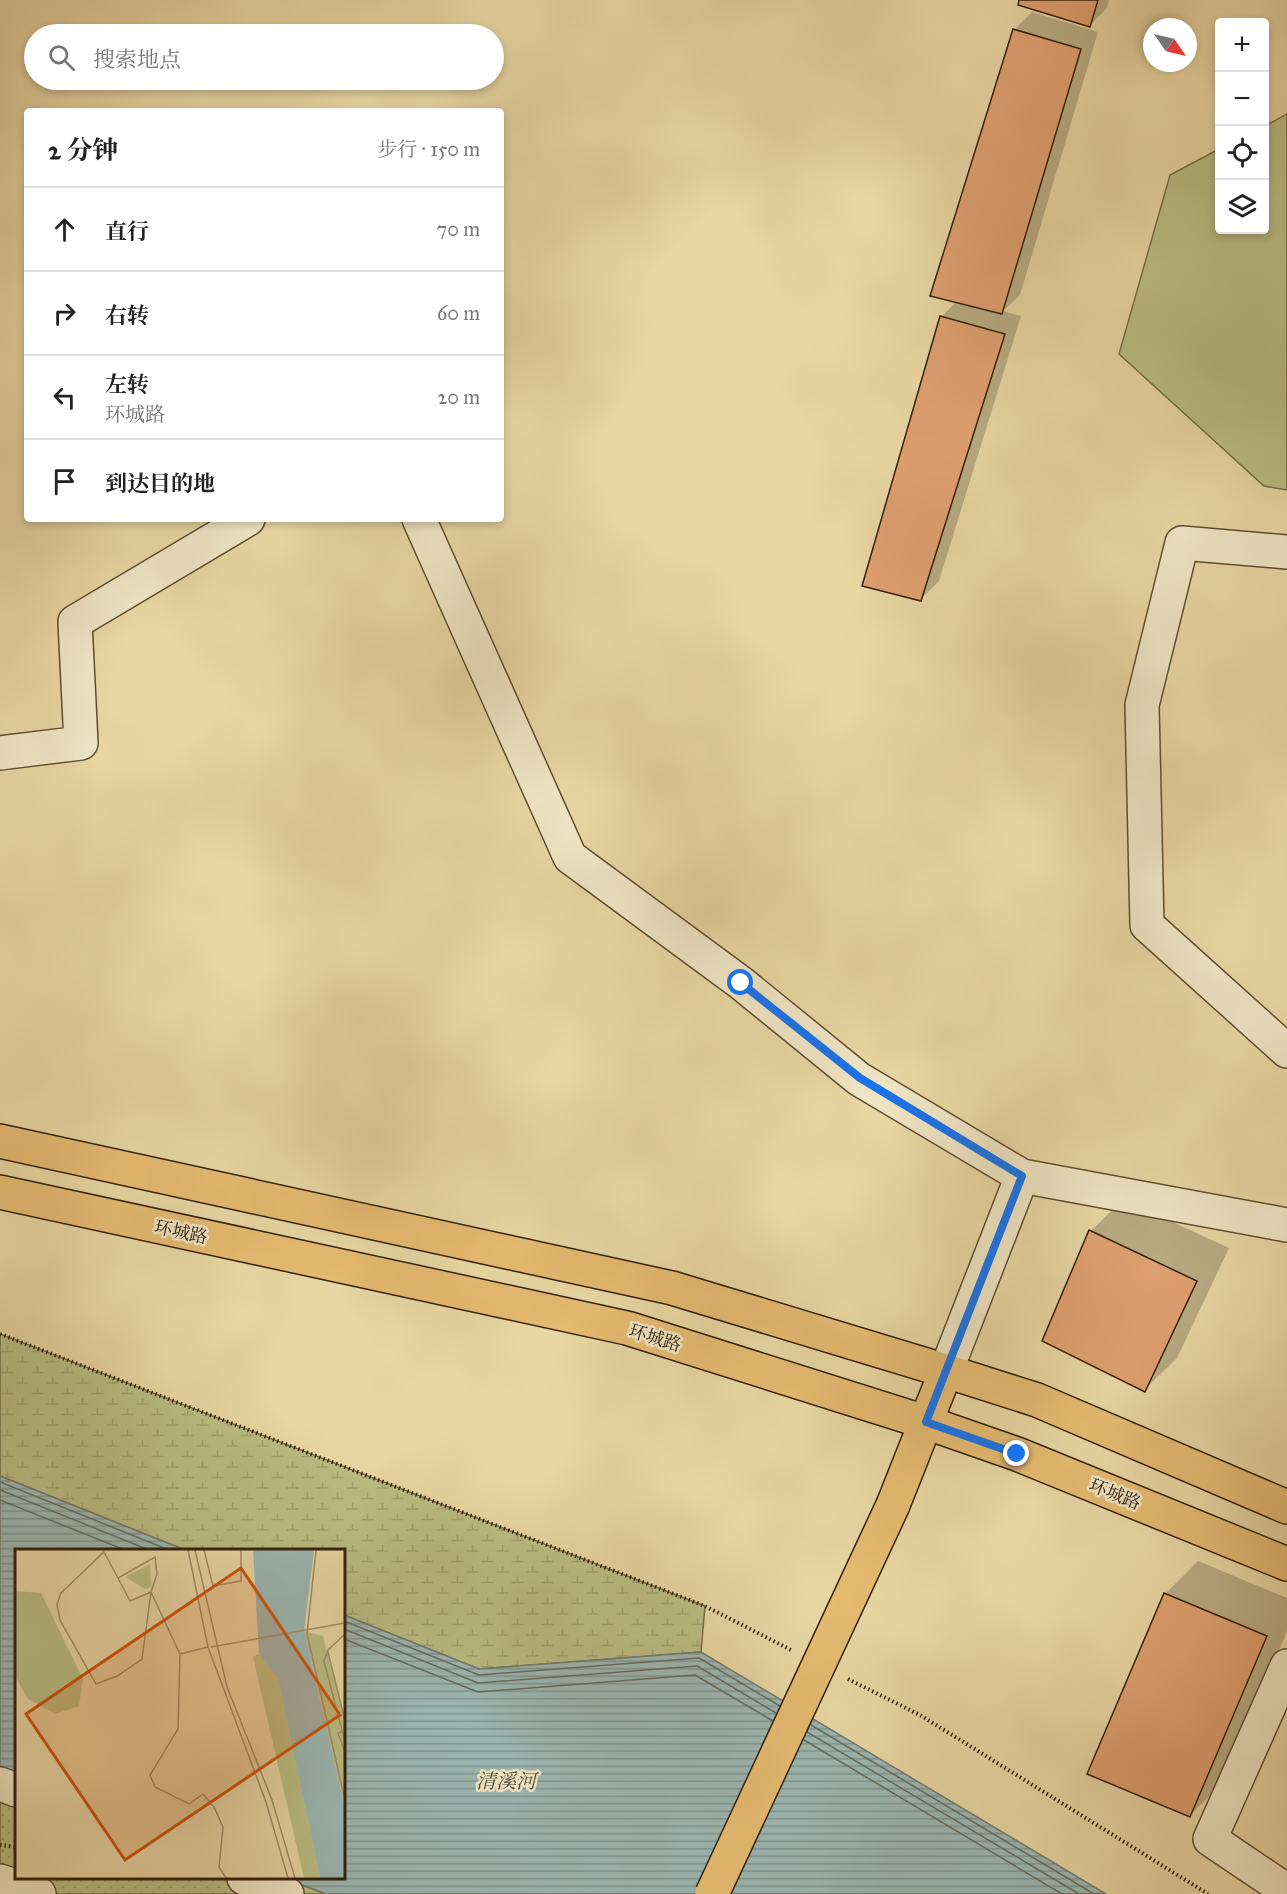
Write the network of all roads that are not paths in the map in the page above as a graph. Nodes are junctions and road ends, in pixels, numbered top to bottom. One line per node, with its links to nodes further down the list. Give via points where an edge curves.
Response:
1 (243, 522): 4 (street, via 75,622 81,743)
2 (419, 522): 7 (street, via 570,857 741,983 860,1078)
3 (1287, 552): 5 (street, via 1182,543 1142,705 1148,924)
4 (0, 753)
5 (1287, 1051)
6 (0, 1141): 10 (main road, via 672,1288)
7 (1022, 1176): 9 (street); 10 (street)
8 (0, 1192): 11 (main road, 环城路, via 627,1328)
9 (1287, 1225)
10 (946, 1371): 11 (main road); 12 (main road, via 1037,1400)
11 (926, 1422): 13 (main road, 环城路, via 1017,1454); 22 (main road, bridge, via 894,1505)
12 (1287, 1507)
13 (1287, 1564)
14 (1287, 1666): 19 (street, via 1210,1839)
15 (0, 1784): 16 (street)
16 (15, 1790)
17 (247, 1879): 21 (street)
18 (0, 1881): 20 (street)
19 (1287, 1891)
20 (39, 1894)
21 (287, 1894)
22 (712, 1894)

